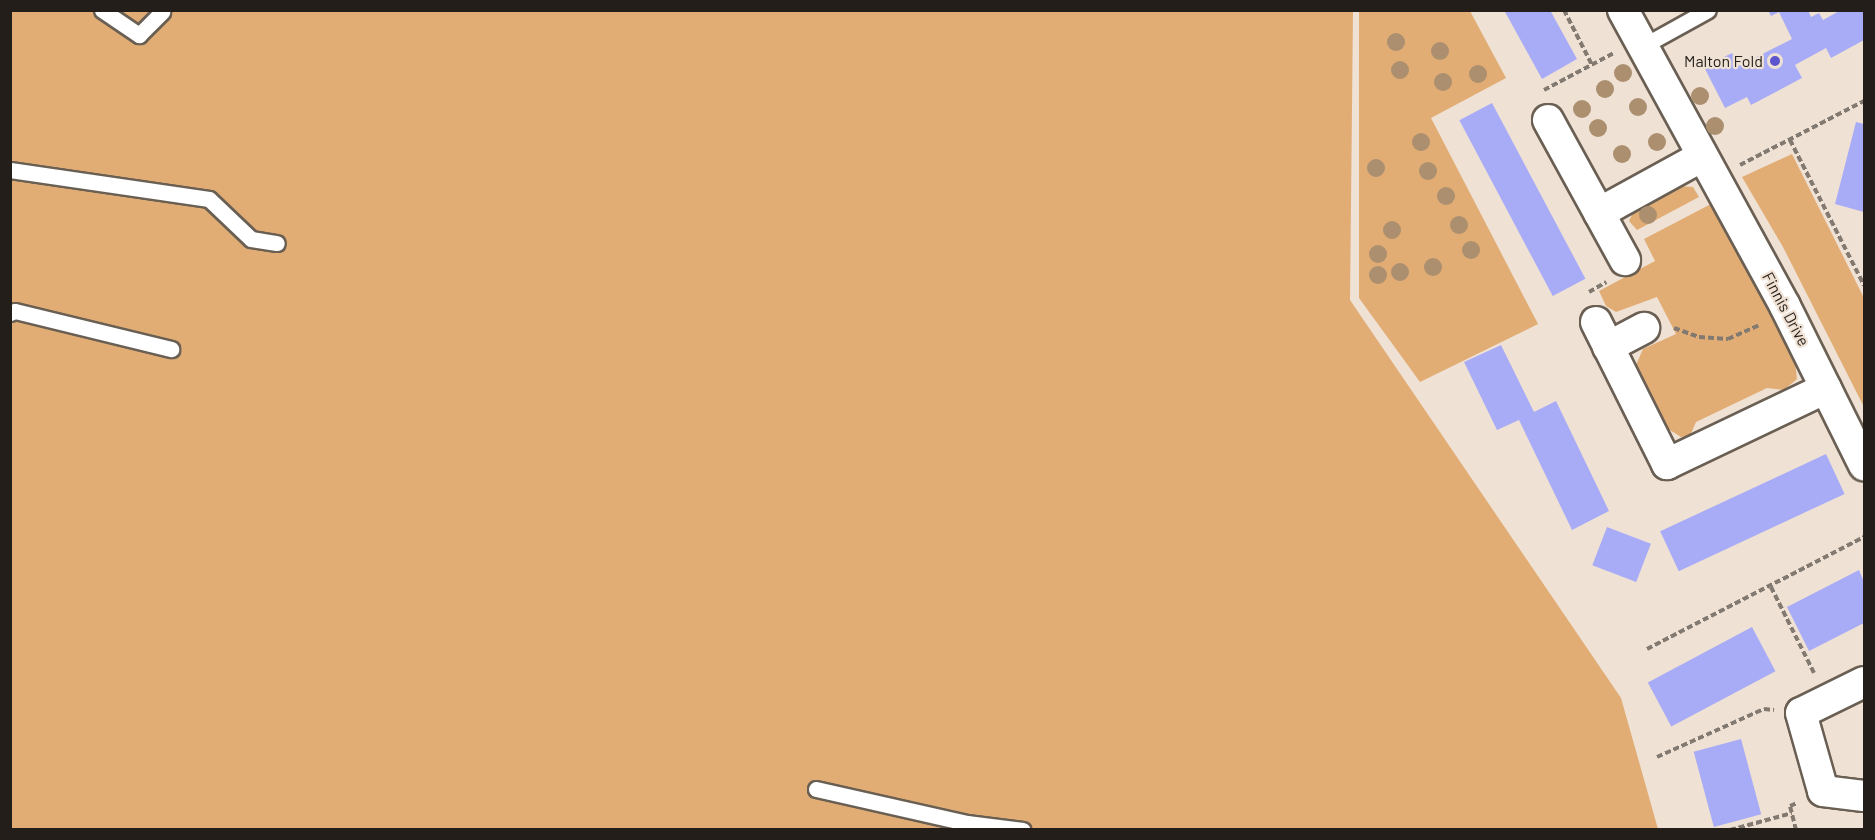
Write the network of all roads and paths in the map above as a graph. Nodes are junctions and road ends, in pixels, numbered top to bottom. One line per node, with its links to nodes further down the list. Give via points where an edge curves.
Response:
1 (102, 10): 5 (lane, via 139,35)
2 (1564, 10): 7 (path)
3 (1623, 10): 6 (street, Finnis Drive)
4 (1708, 10): 6 (lane)
5 (162, 12)
6 (1641, 43): 7 (path); 11 (street, Finnis Drive)
7 (1592, 65): 9 (path, via 1540,92)
8 (1864, 101): 10 (path)
9 (1548, 120): 13 (street)
10 (1790, 140): 11 (path); 16 (path)
11 (1707, 168): 13 (street); 17 (street, Finnis Drive)
12 (10, 170): 14 (lane, via 209,199 251,240)
13 (1599, 213): 15 (street)
14 (277, 243)
15 (1625, 260)
16 (1864, 285)
17 (1785, 306): 19 (path, via 1752,331 1728,339 1699,337 1670,326); 21 (street, Finnis Drive)
18 (10, 313): 20 (lane, via 15,311)
19 (1644, 328): 21 (street, via 1602,335 1667,464)
20 (171, 349)
21 (1826, 388): 22 (street, Finnis Drive)
22 (1864, 465)
23 (1864, 537): 24 (path)
24 (1771, 586): 25 (path); 27 (path)
25 (1647, 649)
26 (1864, 682): 27 (street)
27 (1814, 707): 28 (path, via 1764,710); 30 (street, via 1823,791)
28 (1657, 757)
29 (816, 789): 32 (lane, via 967,823)
30 (1864, 796)
31 (1792, 813): 33 (path)
32 (1023, 830)
33 (1730, 830)

